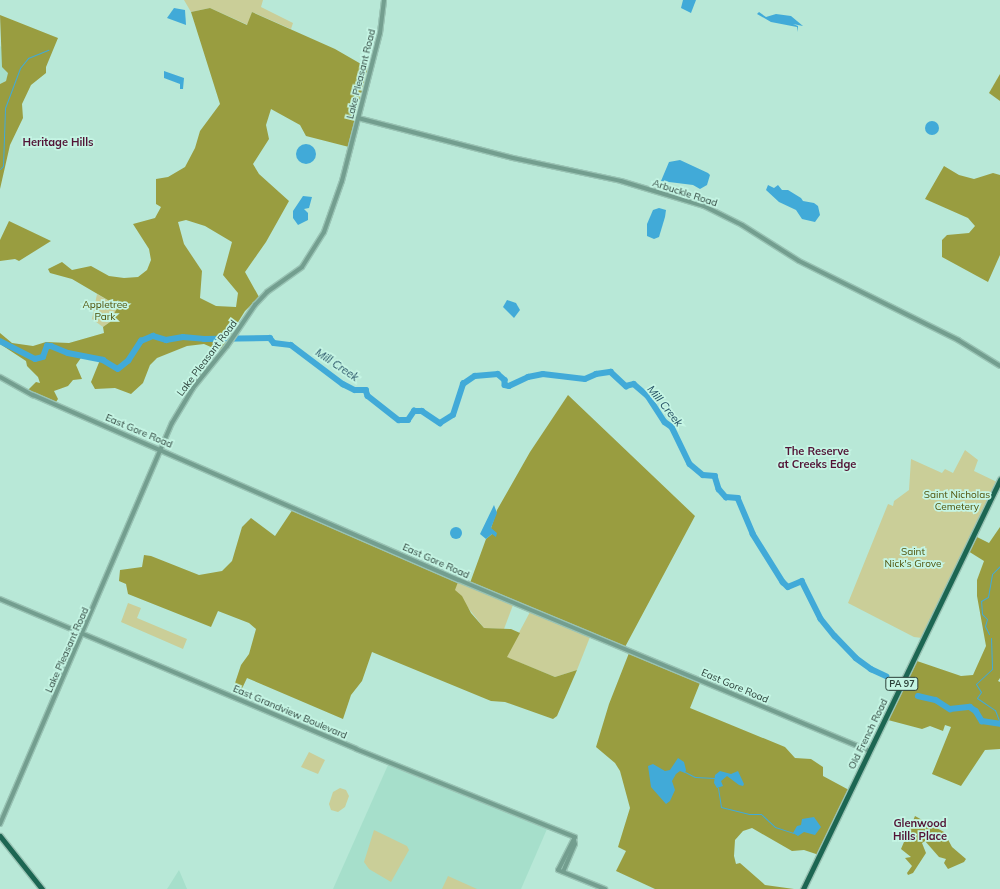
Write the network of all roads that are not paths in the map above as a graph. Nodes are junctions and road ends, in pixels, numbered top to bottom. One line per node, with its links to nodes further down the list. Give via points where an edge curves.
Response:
1 (384, 0): 2 (street, Lake Pleasant Road, via 380,33)
2 (358, 118): 3 (street, Arbuckle Road, via 502,156 621,181 704,206 799,261 950,336); 5 (street, Lake Pleasant Road, via 330,219 318,244 302,267 261,298 234,337 189,393)
3 (1000, 366)
4 (0, 377): 5 (street, East Gore Road, via 33,395)
5 (160, 449): 8 (street, Lake Pleasant Road); 9 (street, East Gore Road, via 466,583)
6 (1000, 479): 9 (main road, Old French Road / PA 97)
7 (0, 599): 8 (street, East Grandview Boulevard)
8 (84, 634): 10 (street, Lake Pleasant Road); 13 (street, East Grandview Boulevard, via 574,839 575,844 561,871)
9 (870, 751): 14 (main road, Old French Road / PA 97)
10 (0, 824)
11 (0, 836): 12 (main road)
12 (42, 889)
13 (605, 889)
14 (803, 889)

